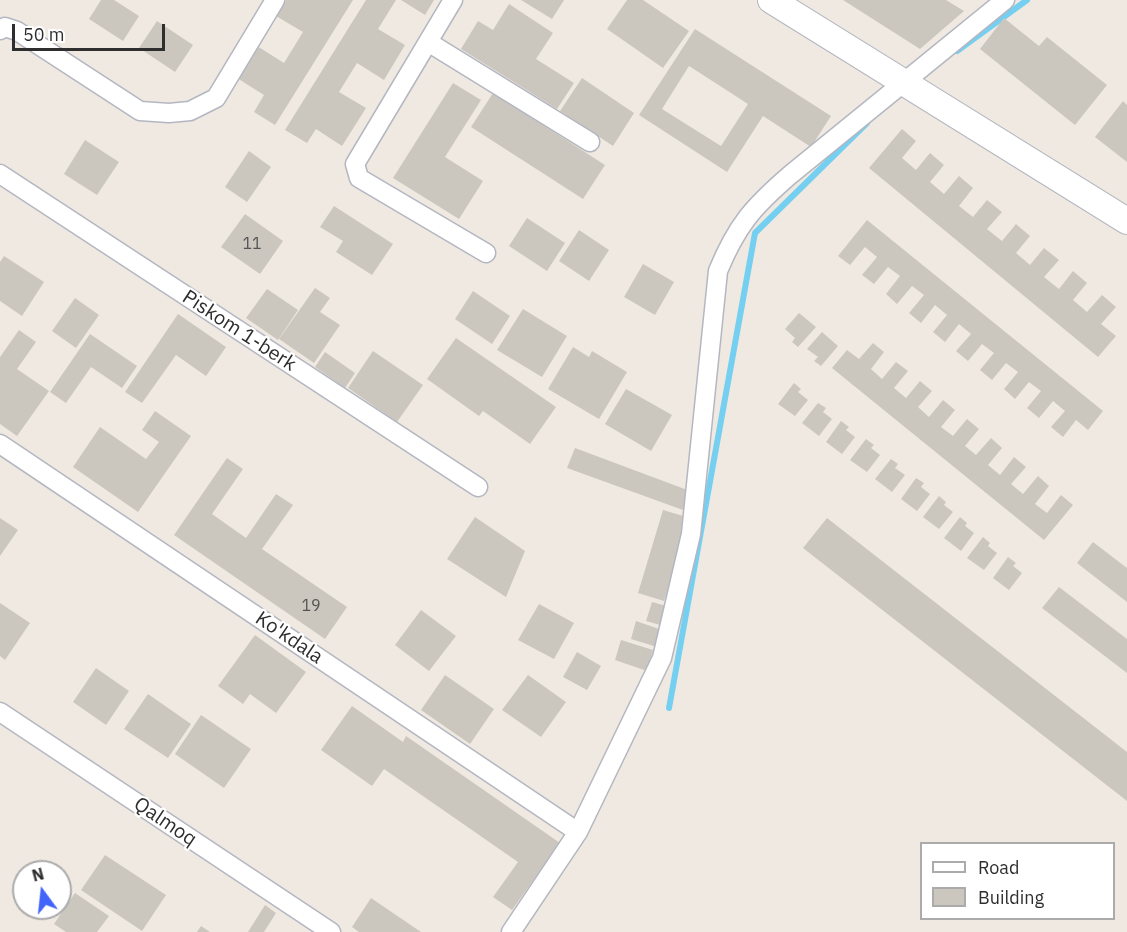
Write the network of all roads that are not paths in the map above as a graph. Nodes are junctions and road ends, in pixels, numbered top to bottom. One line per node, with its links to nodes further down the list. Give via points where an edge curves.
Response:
1 (275, 0): 5 (street, via 216,98 190,111 140,111 17,31 5,27)
2 (453, 0): 6 (street)
3 (771, 0): 7 (street)
4 (1005, 0): 7 (street)
5 (0, 30)
6 (428, 42): 8 (street); 11 (street, via 355,164 359,178)
7 (903, 83): 10 (street); 15 (street, via 757,204 727,249 718,271 691,534 662,658)
8 (590, 142)
9 (0, 174): 13 (street, Piskom 1-berk)
10 (1127, 221)
11 (486, 253)
12 (0, 444): 15 (street, Ko'kdala)
13 (478, 487)
14 (0, 712): 16 (street, Qalmoq)
15 (578, 832): 17 (street)
16 (331, 932)
17 (511, 932)

